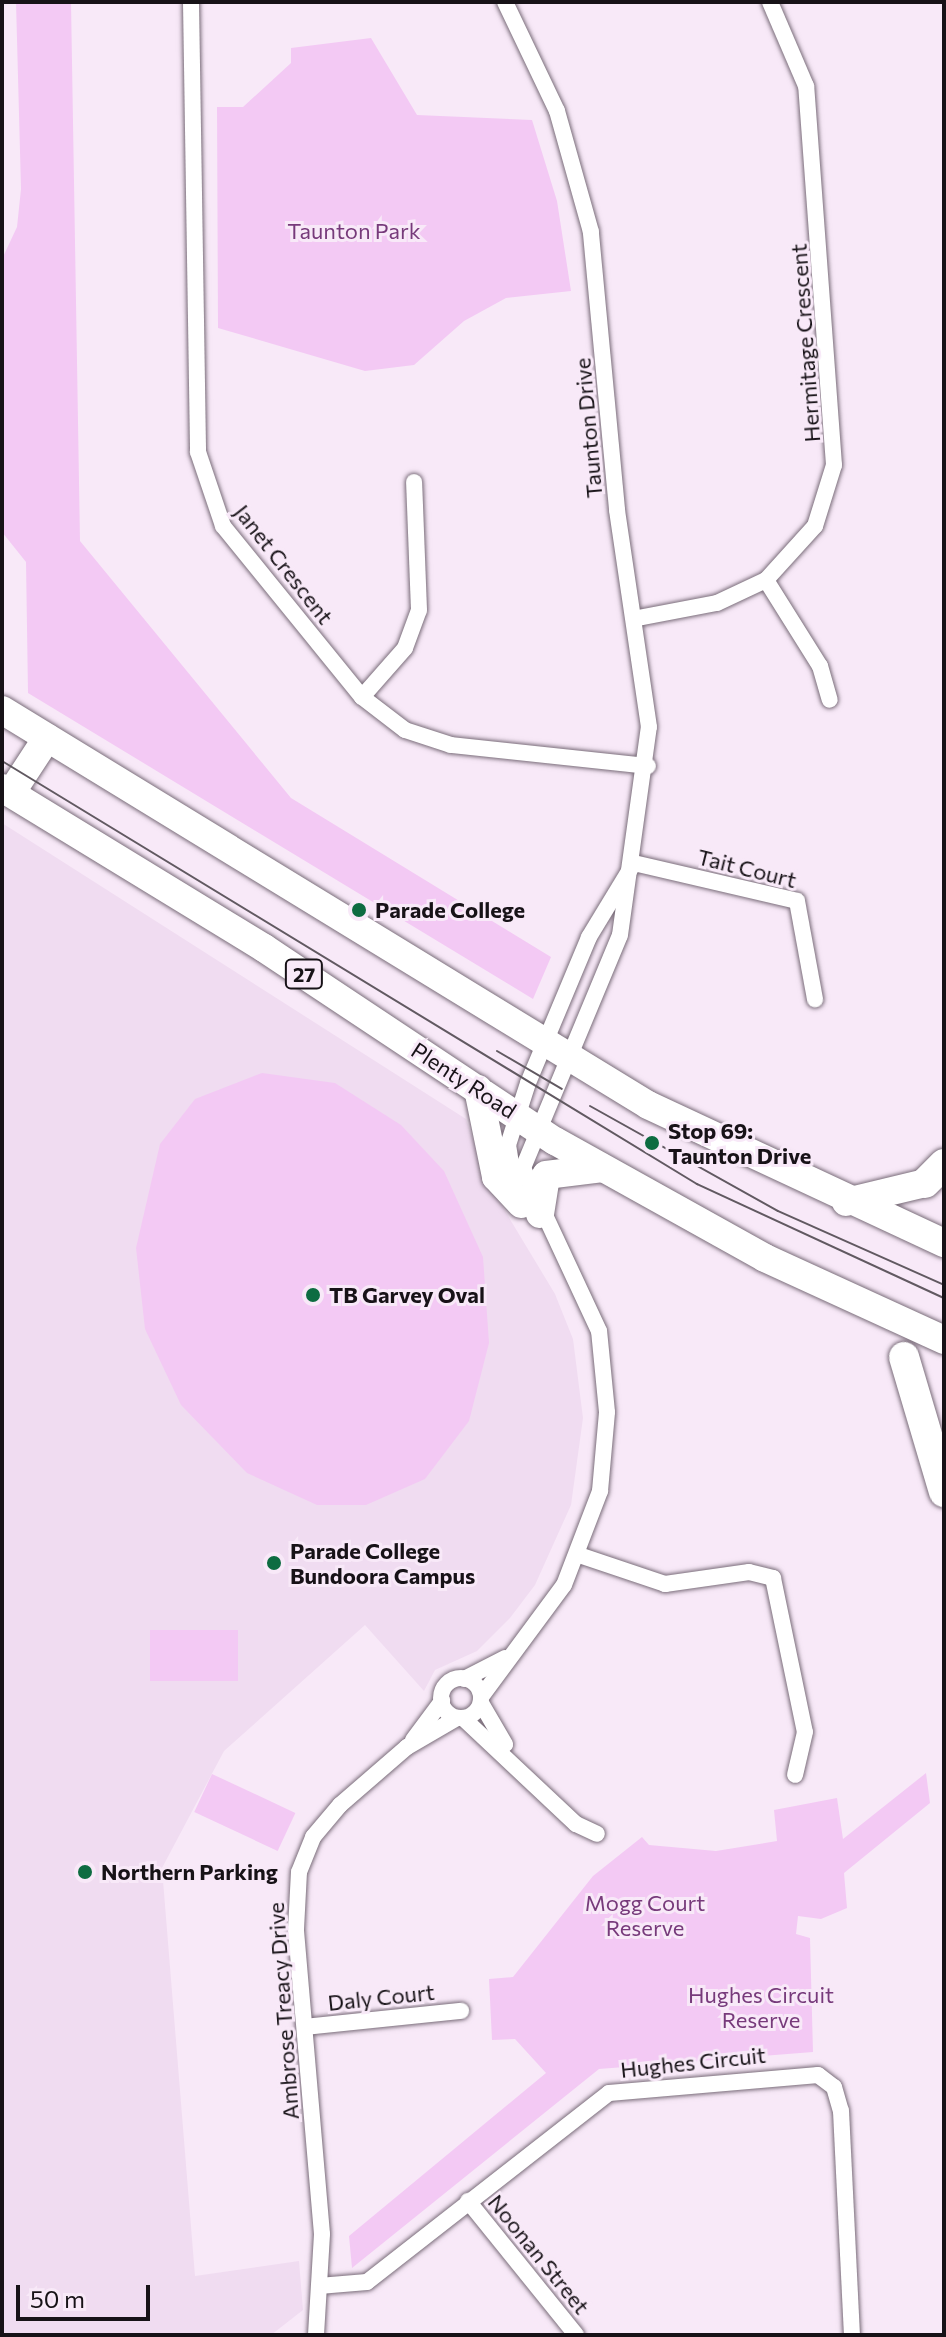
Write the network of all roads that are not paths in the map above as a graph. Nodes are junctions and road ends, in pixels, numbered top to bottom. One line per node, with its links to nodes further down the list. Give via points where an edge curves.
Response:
1 (191, 2): 7 (street, Janet Crescent, via 200,473 223,526)
2 (505, 2): 6 (street, Taunton Drive, via 557,111 591,232 617,509)
3 (770, 2): 5 (street, Hermitage Crescent, via 806,86 835,433 828,495 815,526)
4 (414, 482): 7 (street, via 419,610 405,648)
5 (766, 580): 6 (street, Hermitage Crescent, via 717,603); 8 (street, via 820,666)
6 (638, 618): 11 (street, Taunton Drive)
7 (362, 697): 11 (street, Janet Crescent, via 405,730 451,745)
8 (830, 700)
9 (2, 710): 10 (highway)
10 (47, 738): 12 (highway); 15 (highway)
11 (648, 766): 13 (street, Taunton Drive)
12 (6, 791): 16 (highway, Plenty Road / 27)
13 (634, 863): 14 (street, Tait Court, via 797,901); 15 (street, Taunton Drive, via 589,937); 15 (street, Taunton Drive, via 620,935 580,1031)
14 (815, 999)
15 (556, 1042): 17 (street); 17 (street); 20 (highway, via 724,1145)
16 (478, 1089): 17 (highway, Plenty Road / 27); 21 (highway, via 496,1177)
17 (526, 1121): 18 (highway, Plenty Road / 27); 21 (street, via 523,1168)
18 (603, 1168): 21 (highway, via 546,1175); 23 (highway, Plenty Road / 27)
19 (934, 1174): 20 (highway)
20 (846, 1202): 22 (highway)
21 (530, 1209): 27 (street, via 580,1281 604,1373 604,1464)
22 (944, 1243)
23 (882, 1313): 24 (highway, Plenty Road / 27); 25 (highway)
24 (944, 1340)
25 (904, 1357): 26 (highway)
26 (944, 1492)
27 (579, 1555): 28 (street, via 549,1608); 35 (street, via 665,1584 749,1572 773,1578 805,1732)
28 (506, 1657): 29 (street); 30 (street)
29 (464, 1679): 30 (street); 31 (street, Ambrose Treacy Drive, via 448,1684)
30 (481, 1700): 32 (street, Ambrose Treacy Drive); 34 (street)
31 (442, 1701): 32 (street); 33 (street, Ambrose Treacy Drive)
32 (460, 1718): 33 (street, Ambrose Treacy Drive); 34 (street)
33 (407, 1747): 38 (street, Ambrose Treacy Drive, via 340,1805 304,1856 295,1908)
34 (512, 1756): 36 (street, via 576,1824)
35 (795, 1775)
36 (597, 1834)
37 (461, 2011): 38 (street, Daly Court)
38 (305, 2027): 40 (street, Ambrose Treacy Drive)
39 (468, 2201): 40 (street, Hughes Circuit, via 367,2282); 44 (street, Noonan Street); 45 (street, Hughes Circuit, via 609,2093 818,2075 834,2087 841,2111)
40 (319, 2286): 41 (street, Ambrose Treacy Drive)
41 (316, 2315): 42 (street, Ambrose Treacy Drive); 43 (street, Ambrose Treacy Drive)
42 (307, 2335)
43 (316, 2335)
44 (576, 2335)
45 (852, 2335)

